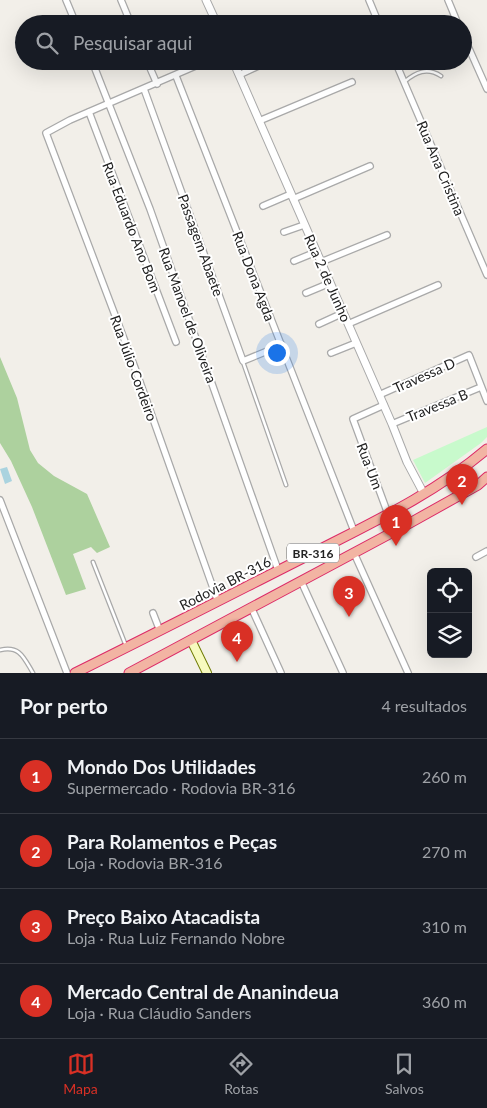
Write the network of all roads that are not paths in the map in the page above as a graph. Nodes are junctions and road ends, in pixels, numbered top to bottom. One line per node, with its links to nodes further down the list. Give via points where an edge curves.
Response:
1 (66, 0): 6 (street)
2 (121, 0): 7 (street)
3 (206, 0): 8 (street)
4 (369, 0): 9 (street)
5 (448, 0): 10 (street)
6 (72, 15)
7 (127, 15)
8 (213, 15)
9 (375, 15)
10 (454, 15)
11 (472, 55): 25 (street)
12 (96, 70): 26 (street, Rua Manoel de Oliveira)
13 (151, 70): 23 (street)
14 (188, 70): 19 (street)
15 (237, 70): 18 (street, Rua 2 de Junho)
16 (250, 70): 18 (street)
17 (399, 70): 22 (street, Rua Ana Cristina)
18 (239, 75): 28 (street, Rua 2 de Junho)
19 (176, 76): 23 (street); 47 (street, Rua Dona Agda)
20 (440, 76): 22 (lane, via 426,70)
21 (352, 82): 28 (street)
22 (404, 82): 38 (street, Rua Ana Cristina)
23 (157, 84): 24 (street)
24 (144, 89): 26 (street); 49 (street, Passagem Abaete)
25 (487, 89)
26 (110, 103): 27 (street); 66 (street, Rua Manoel de Oliveira)
27 (89, 112): 45 (street, Rua Eduardo Ano Bom); 68 (street, Rua Júlio Cordeiro, via 46,134 135,368)
28 (259, 121): 30 (street, Rua 2 de Junho)
29 (370, 166): 30 (street)
30 (292, 197): 31 (street); 32 (street, Rua 2 de Junho)
31 (263, 206)
32 (304, 224): 33 (street); 35 (street, Rua 2 de Junho)
33 (284, 232)
34 (387, 235): 37 (street)
35 (316, 252): 36 (street); 37 (street, Rua 2 de Junho)
36 (294, 261)
37 (321, 262): 39 (street, Rua 2 de Junho)
38 (487, 275)
39 (330, 283): 41 (street); 42 (street, Rua 2 de Junho)
40 (438, 285): 44 (street)
41 (306, 293)
42 (343, 313): 43 (street); 44 (street, Rua 2 de Junho)
43 (319, 324)
44 (348, 324): 46 (street, Rua 2 de Junho)
45 (176, 342)
46 (356, 343): 48 (street); 51 (street, Rua 2 de Junho)
47 (282, 345): 49 (street); 61 (street, Rua Dona Agda)
48 (330, 353)
49 (242, 361): 57 (lane)
50 (481, 387): 51 (street, Travessa D, via 469,355); 52 (street); 54 (street, Travessa B)
51 (379, 395): 53 (street, Rua 2 de Junho)
52 (487, 401)
53 (384, 405): 54 (street, Rua 2 de Junho); 60 (street, Rua Um, via 353,419)
54 (392, 424): 58 (street, Rua 2 de Junho)
55 (487, 449): 58 (highway, Rodovia BR-316 / BR-316)
56 (487, 479): 63 (highway, BR-316)
57 (286, 485)
58 (424, 494): 60 (highway, Rodovia BR-316 / BR-316)
59 (0, 500): 77 (street)
60 (388, 514): 61 (highway, Rodovia BR-316 / BR-316)
61 (354, 531): 66 (highway, Rodovia BR-316 / BR-316)
62 (487, 551): 64 (street)
63 (354, 553): 67 (highway, BR-316); 82 (street)
64 (476, 557)
65 (93, 562): 73 (lane)
66 (278, 570): 68 (highway, Rodovia BR-316 / BR-316)
67 (301, 581): 69 (highway, BR-316); 81 (street)
68 (218, 602): 71 (highway, Rodovia BR-316 / BR-316)
69 (251, 607): 72 (highway, BR-316); 80 (street)
70 (153, 613): 71 (street)
71 (160, 631): 73 (highway, Rodovia BR-316 / BR-316)
72 (191, 640): 75 (highway, BR-316); 79 (main road)
73 (127, 647): 78 (highway, Rodovia BR-316 / BR-316)
74 (0, 650): 76 (lane, via 17,650)
75 (135, 671)
76 (33, 673)
77 (67, 673)
78 (74, 673)
79 (207, 673)
80 (281, 673)
81 (343, 673)
82 (408, 673)

